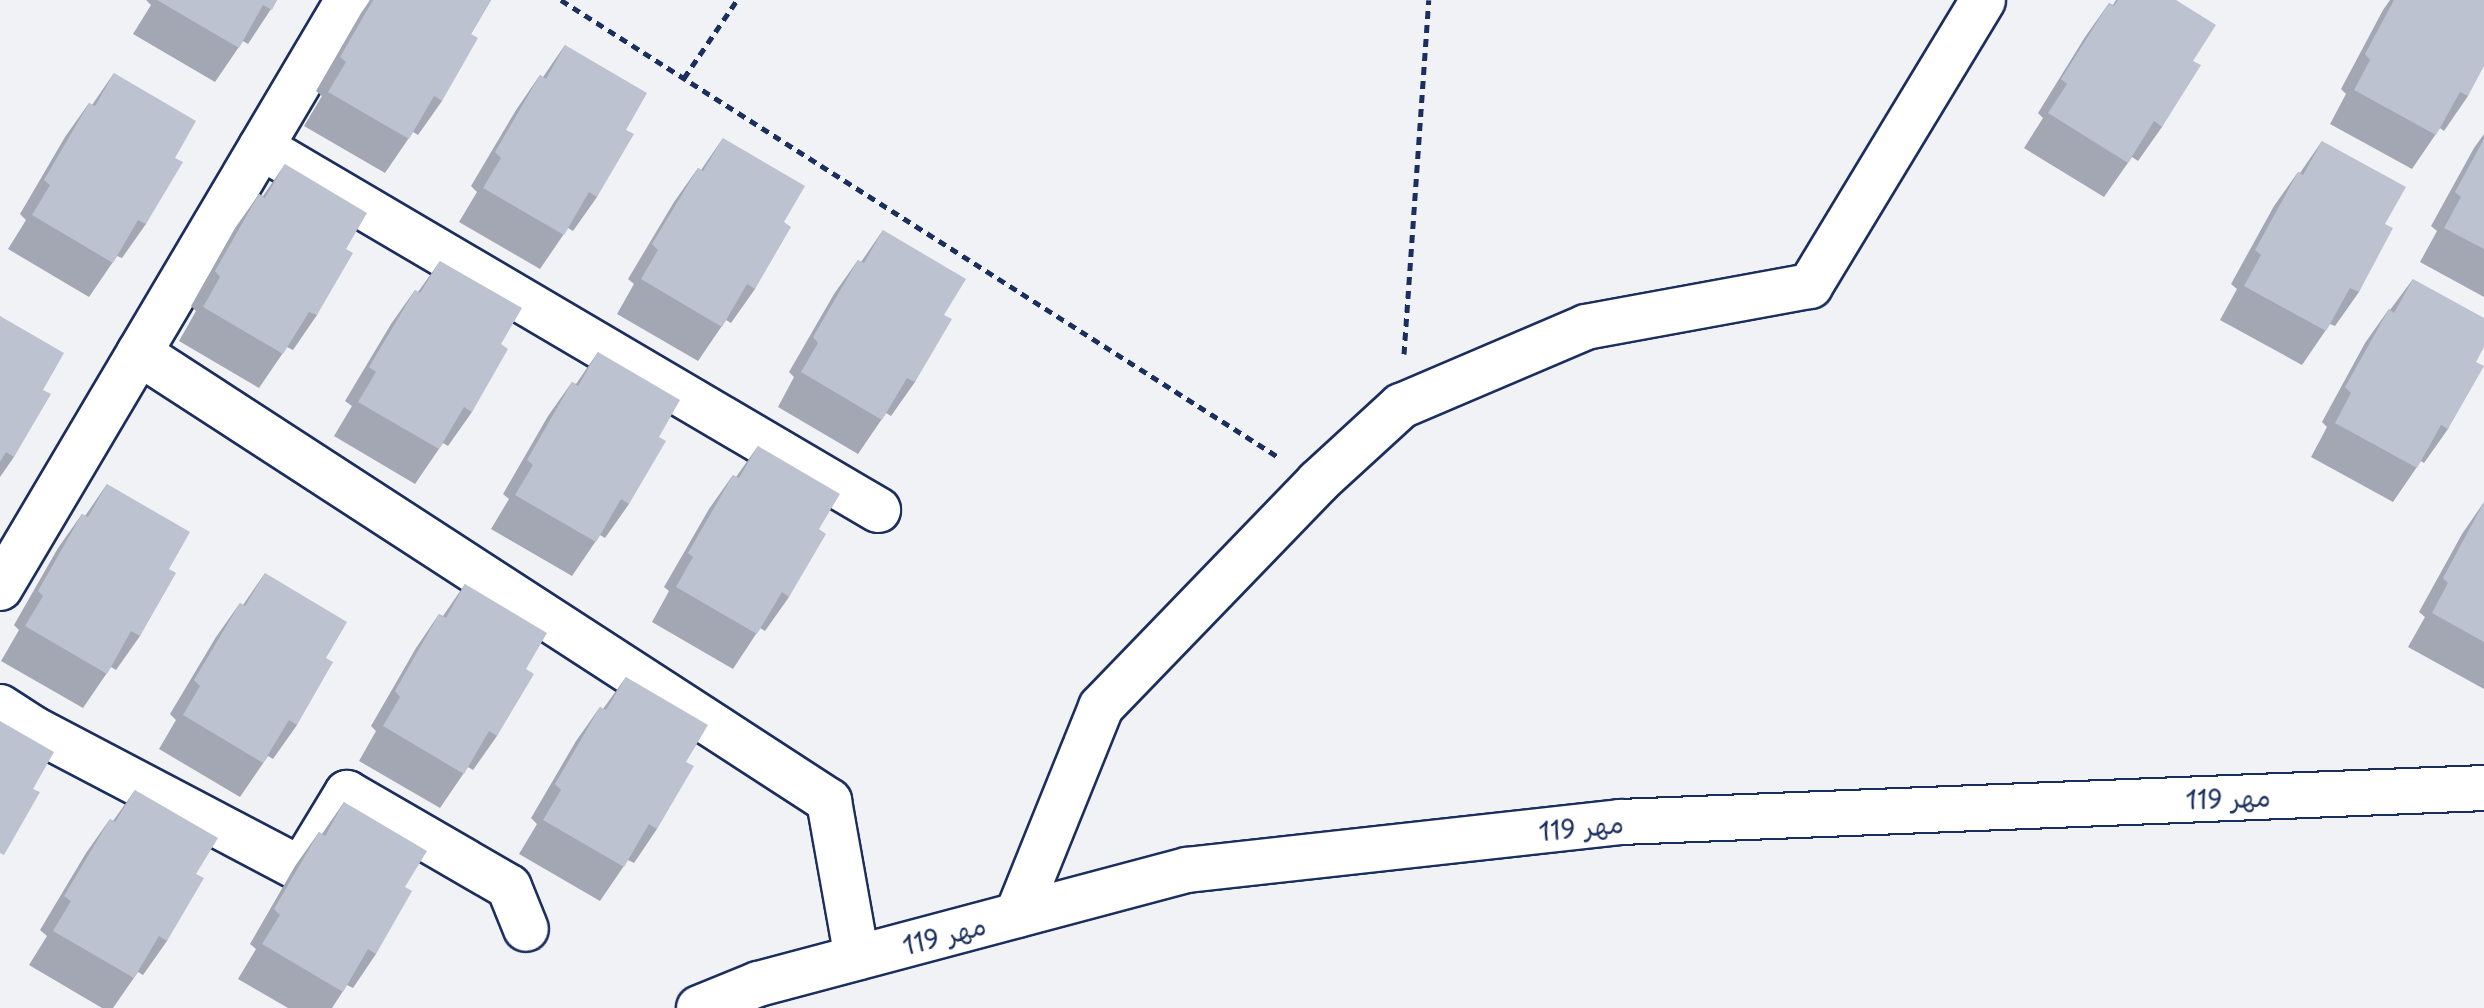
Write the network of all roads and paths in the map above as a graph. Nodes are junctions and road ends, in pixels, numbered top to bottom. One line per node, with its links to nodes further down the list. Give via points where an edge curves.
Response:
1 (348, 0): 7 (street)
2 (561, 0): 6 (path)
3 (737, 0): 6 (path)
4 (1429, 0): 9 (path)
5 (1983, 0): 9 (street, via 1810,286 1586,327)
6 (684, 78): 10 (path)
7 (261, 147): 8 (street); 11 (street)
8 (139, 353): 12 (street); 17 (street, via 829,801)
9 (1401, 406): 10 (street)
10 (1318, 482): 15 (street, via 1101,707)
11 (878, 510)
12 (0, 588)
13 (0, 707): 16 (street, via 301,869 347,793 509,887)
14 (2484, 788): 15 (street, مهر 119, via 1620,822 1187,870)
15 (1017, 915): 17 (street, مهر 119)
16 (526, 929)
17 (857, 958): 18 (street, مهر 119, via 758,984)
18 (699, 1008)

